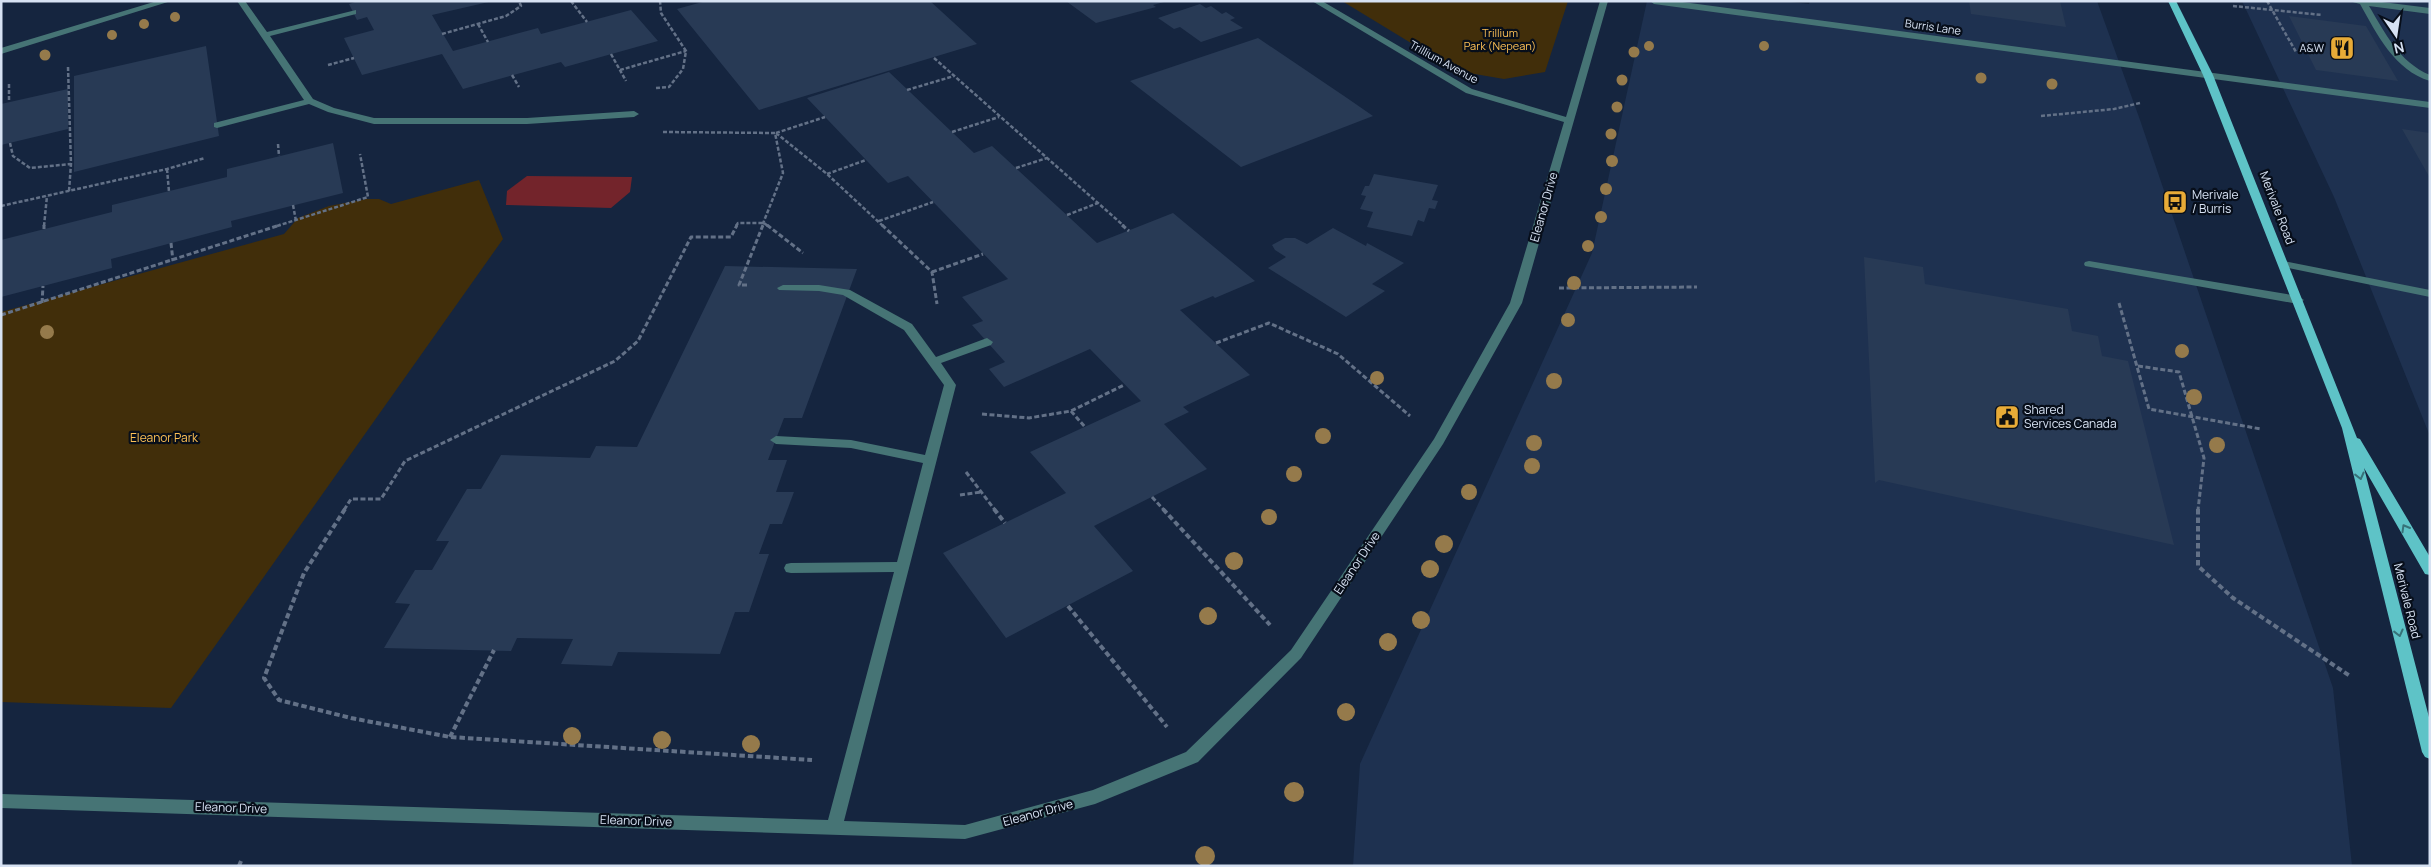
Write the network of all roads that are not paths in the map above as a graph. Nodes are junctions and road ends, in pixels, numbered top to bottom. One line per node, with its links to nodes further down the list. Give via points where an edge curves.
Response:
1 (167, 1): 12 (street)
2 (242, 1): 11 (street)
3 (1316, 1): 18 (street, Trillium Avenue, via 1469,91)
4 (1604, 1): 18 (street, Eleanor Drive)
5 (1654, 1): 13 (street, Burris Lane)
6 (2172, 1): 13 (main road, Merivale Road)
7 (2353, 1): 8 (street)
8 (2364, 4): 9 (street); 14 (street, via 2398,58 2416,74)
9 (2430, 11)
10 (353, 12): 11 (street)
11 (265, 35): 15 (street)
12 (1, 51)
13 (2208, 75): 16 (street, Burris Lane); 21 (main road, Merivale Road)
14 (2430, 78)
15 (310, 101): 17 (street, via 374,121 527,121); 19 (street)
16 (2430, 105)
17 (634, 114)
18 (1570, 121): 35 (street, Eleanor Drive, via 1516,303 1439,441 1296,654 1192,757 1095,797 965,832)
19 (216, 125)
20 (2089, 264): 24 (street)
21 (2283, 264): 23 (street); 24 (main road, Merivale Road)
22 (783, 288): 26 (street, via 846,292 908,328)
23 (2430, 294)
24 (2298, 300): 27 (main road, Merivale Road)
25 (987, 342): 26 (street)
26 (933, 362): 29 (street, via 950,385)
27 (2348, 428): 32 (main road, Merivale Road, one-way to 27); 33 (main road, Merivale Road, one-way to 33)
28 (776, 440): 29 (street, via 851,444)
29 (930, 460): 30 (street)
30 (903, 567): 31 (street); 35 (street)
31 (791, 568)
32 (2430, 570)
33 (2430, 752)
34 (1, 801): 35 (street, Eleanor Drive)
35 (834, 828)

